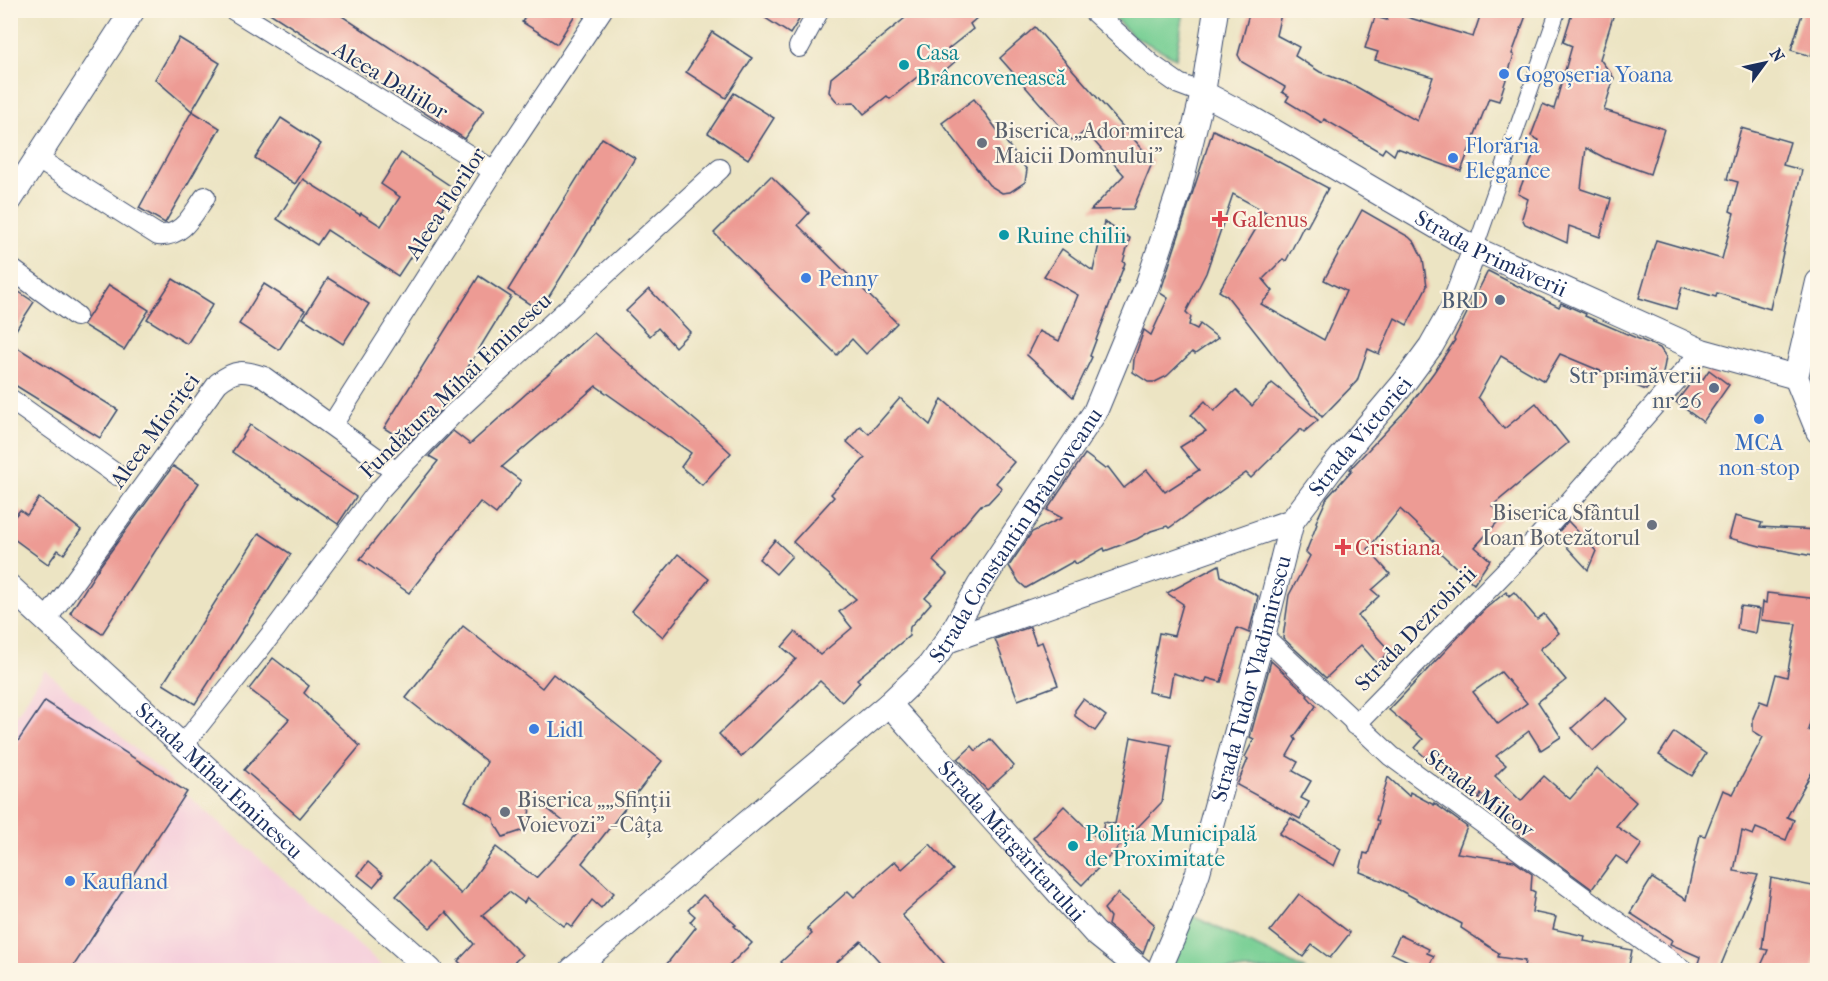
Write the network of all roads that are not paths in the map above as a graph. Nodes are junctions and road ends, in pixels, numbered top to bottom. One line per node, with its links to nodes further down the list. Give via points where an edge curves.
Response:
1 (133, 10): 10 (street)
2 (234, 10): 12 (street, Aleea Daliilor)
3 (603, 10): 12 (street, Aleea Florilor)
4 (819, 10): 8 (street)
5 (1092, 10): 9 (street, via 1152,65 1179,84)
6 (1216, 10): 9 (street, Strada Constantin Brâncoveanu)
7 (1558, 10): 15 (street, Strada Victoriei)
8 (799, 47)
9 (1203, 93): 15 (street, Strada Primăverii); 30 (street, Strada Constantin Brâncoveanu, via 1163,239 1129,334 1095,412)
10 (38, 159): 13 (street, via 158,236 170,236 181,230); 14 (street)
11 (720, 169): 24 (street, Fundătura Mihai Eminescu, via 450,417)
12 (494, 171): 22 (street, Aleea Florilor)
13 (206, 197)
14 (10, 200)
15 (1475, 249): 19 (street, Strada Primăverii); 26 (street, Strada Victoriei, via 1452,309 1431,346)
16 (10, 268): 18 (street)
17 (1818, 282): 20 (street)
18 (76, 316)
19 (1702, 351): 20 (street, Strada Primăverii); 32 (street, Strada Dezrobirii, via 1536,540)
20 (1796, 377): 23 (street)
21 (10, 399): 25 (street)
22 (332, 425): 24 (street, Aleea Mioriței); 28 (street, Aleea Mioriței, via 264,377 248,371 231,373 218,383)
23 (1818, 430)
24 (396, 472): 33 (street, Fundătura Mihai Eminescu)
25 (117, 475)
26 (1292, 521): 29 (street, Strada Tudor Vladimirescu); 30 (street)
27 (10, 587): 28 (street, Strada Mihai Eminescu)
28 (46, 620): 33 (street, Strada Mihai Eminescu)
29 (1263, 636): 32 (street, Strada Milcov); 37 (street, Strada Tudor Vladimirescu, via 1198,872)
30 (947, 641): 31 (street, Strada Constantin Brâncoveanu, via 929,666)
31 (889, 704): 35 (street, Strada Constantin Brâncoveanu); 36 (street, Strada Mărgăritarului, via 1095,933)
32 (1355, 725): 38 (street, Strada Milcov, via 1439,794)
33 (183, 745): 34 (street, Strada Mihai Eminescu)
34 (430, 970)
35 (572, 970)
36 (1141, 970)
37 (1159, 970)
38 (1683, 970)

